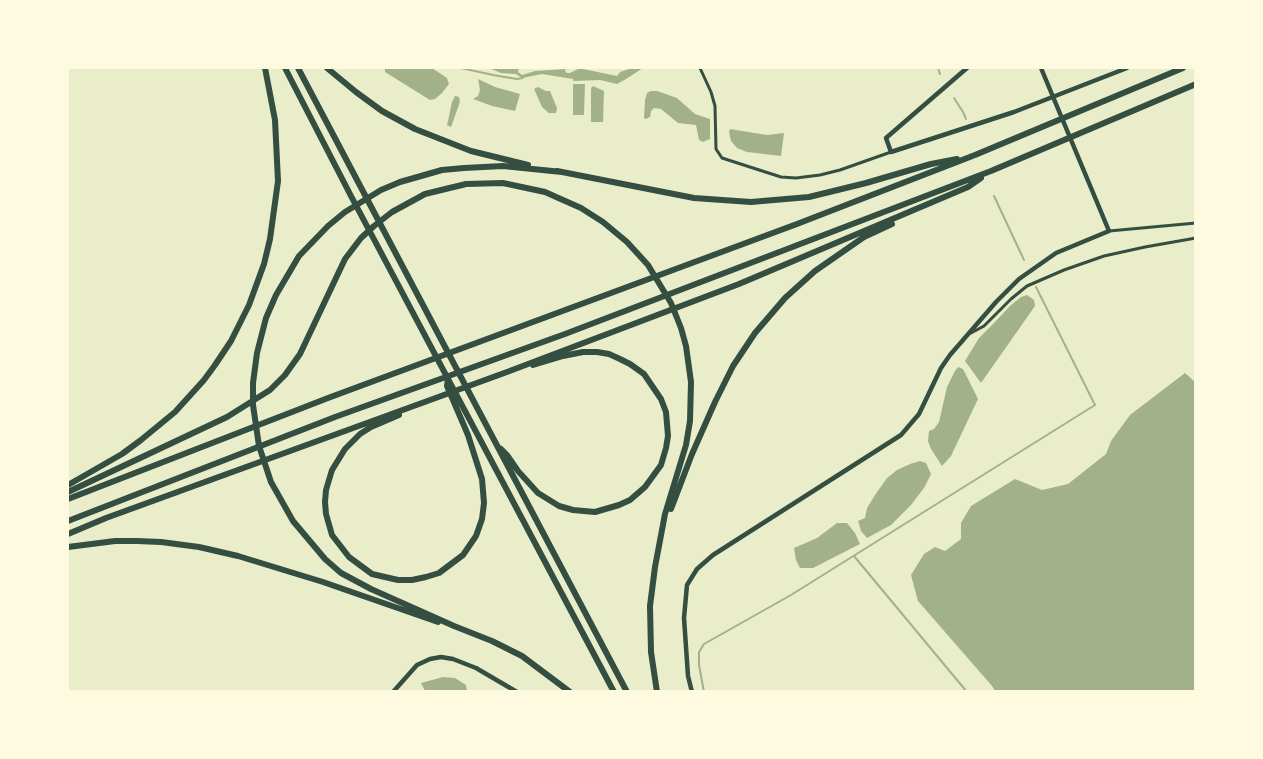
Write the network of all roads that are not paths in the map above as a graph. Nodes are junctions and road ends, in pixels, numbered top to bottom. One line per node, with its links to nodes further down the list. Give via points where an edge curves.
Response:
1 (265, 68): 24 (highway, via 275,120 278,181 270,239 250,305 215,365 174,412 105,465)
2 (285, 68): 21 (highway)
3 (298, 68): 23 (highway)
4 (327, 68): 14 (highway, via 382,111 415,129 471,150)
5 (700, 68): 11 (street, via 715,106 716,149 722,158 781,177 796,178 840,170)
6 (967, 68): 11 (street, via 886,138)
7 (1041, 68): 17 (street)
8 (1127, 68): 11 (street, via 1014,112)
9 (1183, 68): 12 (highway)
10 (1196, 84): 13 (highway)
11 (891, 152)
12 (975, 155): 14 (highway, via 809,196 751,202 694,198); 26 (highway)
13 (991, 171): 15 (highway, via 968,187); 27 (highway, via 335,417)
14 (562, 172): 31 (highway, via 503,166 442,170 381,190 345,212 299,256 276,294 260,337 253,383 259,446 276,494 293,520 312,546 342,573 378,593)
15 (934, 201): 20 (highway, via 739,284); 28 (highway, via 842,251 815,270 770,314 733,366 715,402)
16 (1196, 222): 17 (street)
17 (1109, 231): 19 (street, via 1038,264 1002,296)
18 (1196, 238): 19 (street, via 1120,252 1064,270 1027,286 984,326)
19 (968, 334): 38 (street, via 941,368 919,414 901,435 713,555 692,576 687,586 684,618)
20 (507, 372): 22 (highway); 23 (highway, via 583,352 609,354 630,364 644,374 661,399 668,423 666,448 656,473 638,493 619,506 584,512 559,506 538,493)
21 (458, 402): 22 (highway, via 482,479 484,503 479,528 463,555 438,573 398,580 372,574 349,558 332,535 326,514 326,490 332,470 356,438); 35 (highway)
22 (413, 405): 29 (highway)
23 (495, 442): 36 (highway)
24 (68, 485)
25 (68, 492): 28 (highway, via 227,418 270,390 300,354 352,250 392,212 425,194 447,187 503,183 545,192 603,222 648,265 667,295 681,328 691,382 686,445)
26 (68, 499)
27 (68, 521)
28 (664, 526): 37 (highway, via 654,567 650,606 651,652)
29 (68, 534)
30 (68, 547): 31 (highway, via 138,540 199,547 273,566)
31 (454, 626): 34 (highway, via 522,656)
32 (393, 692): 33 (street, via 416,665 441,657 476,668)
33 (517, 692)
34 (570, 692)
35 (614, 692)
36 (627, 692)
37 (657, 692)
38 (692, 692)

